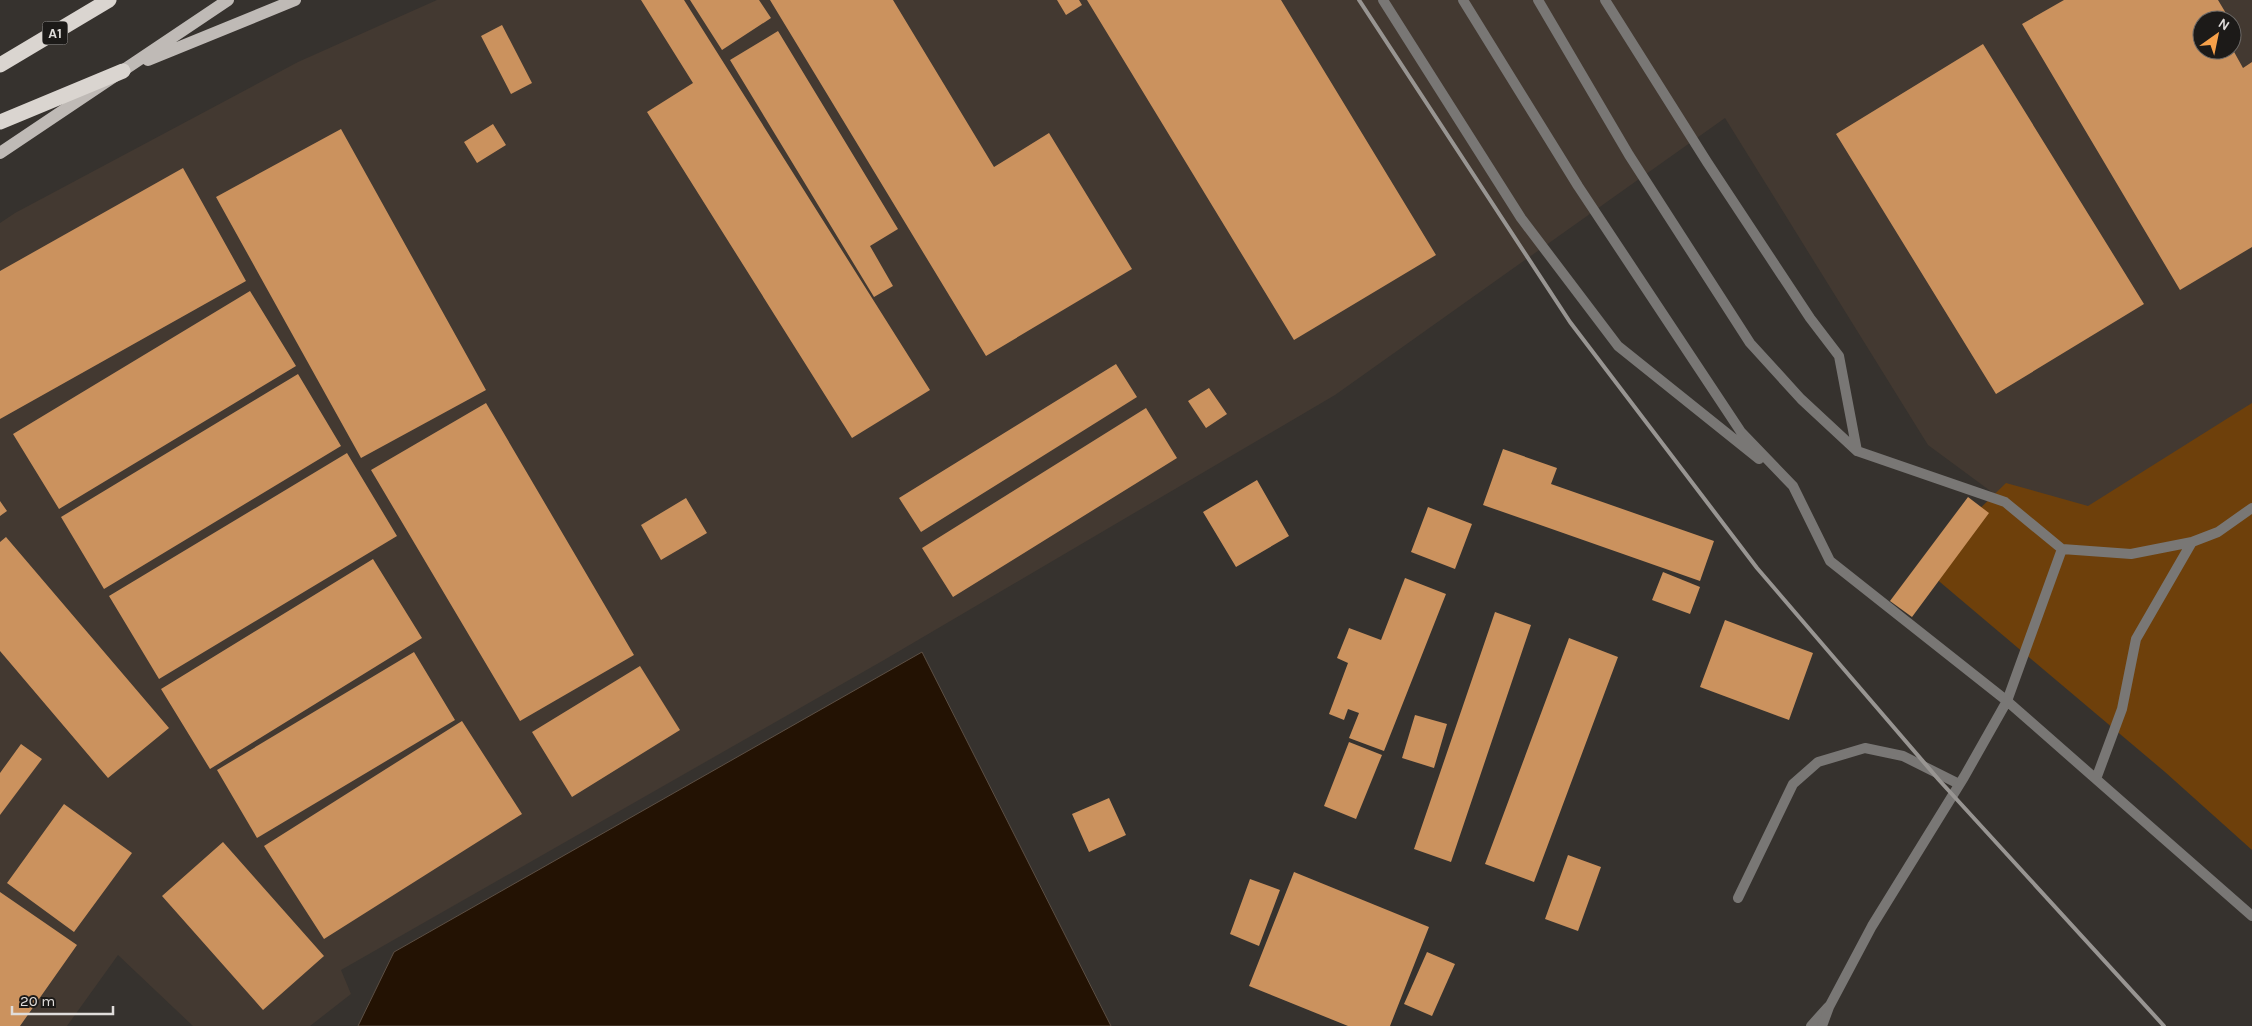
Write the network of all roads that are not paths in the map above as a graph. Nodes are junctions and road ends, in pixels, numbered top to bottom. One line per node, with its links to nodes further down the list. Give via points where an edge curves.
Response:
1 (109, 0): 8 (highway, A1)
2 (228, 0): 9 (main road)
3 (295, 0): 9 (main road)
4 (1383, 0): 13 (street, via 1521,218 1618,346)
5 (1463, 0): 13 (street, via 1578,186 1741,432)
6 (1538, 0): 12 (street, via 1629,155 1750,343)
7 (1604, 0): 12 (street, via 1707,162 1810,318 1839,356)
8 (0, 66)
9 (123, 70): 10 (highway); 11 (main road)
10 (0, 122)
11 (0, 153)
12 (1857, 451): 16 (street, via 2005,502)
13 (1792, 486): 17 (street, via 1830,561)
14 (2252, 508): 15 (street, via 2218,532)
15 (2192, 542): 16 (street, via 2131,554); 18 (street, via 2136,639 2122,710)
16 (2062, 550): 17 (street)
17 (2007, 701): 18 (street); 19 (street)
18 (2096, 779): 21 (street)
19 (1959, 784): 20 (street, via 1903,756 1864,748 1818,762 1793,784); 22 (street, via 1872,926)
20 (1738, 898)
21 (2252, 916)
22 (1829, 1007): 23 (street); 24 (street)
23 (1811, 1026)
24 (1822, 1026)

